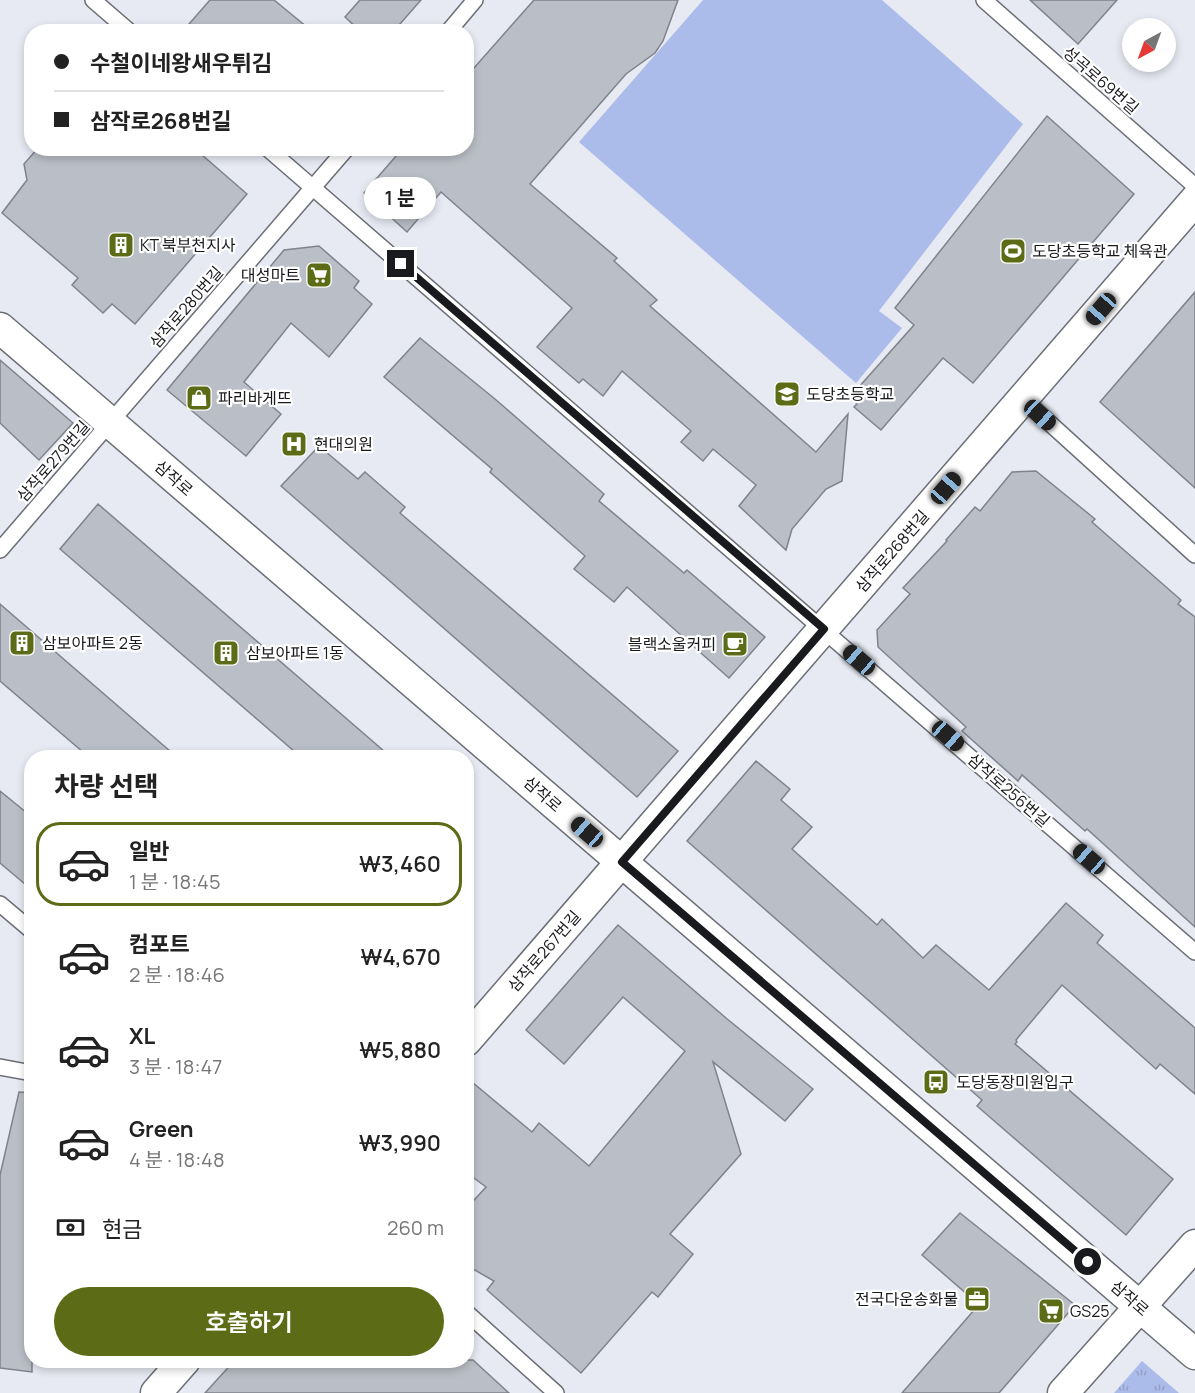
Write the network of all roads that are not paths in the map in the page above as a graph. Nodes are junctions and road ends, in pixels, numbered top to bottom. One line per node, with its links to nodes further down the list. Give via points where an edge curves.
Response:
1 (93, 0): 4 (lane)
2 (475, 0): 5 (lane)
3 (984, 0): 8 (lane, 성곡로69번길)
4 (121, 24)
5 (455, 24)
6 (276, 156): 9 (lane)
7 (339, 156): 9 (lane, 삼작로280번길)
8 (1195, 186)
9 (312, 188): 13 (lane, 삼작로280번길); 16 (lane)
10 (1195, 200): 12 (street, 삼작로268번길)
11 (0, 328): 13 (street, 삼작로)
12 (1023, 399): 15 (lane); 16 (street, 삼작로268번길)
13 (109, 422): 14 (lane, 삼작로279번길); 17 (street, 삼작로)
14 (0, 550)
15 (1195, 555)
16 (824, 629): 17 (street, 삼작로268번길); 20 (lane, 삼작로256번길)
17 (622, 862): 21 (street, 삼작로267번길); 25 (street, 삼작로)
18 (0, 904): 19 (lane)
19 (24, 924)
20 (1195, 952)
21 (474, 1032)
22 (0, 1067): 23 (lane)
23 (24, 1072)
24 (1195, 1245): 25 (street)
25 (1141, 1308): 27 (street, 삼작로); 31 (street)
26 (474, 1319): 30 (lane)
27 (1195, 1354)
28 (178, 1368): 29 (street)
29 (156, 1393)
30 (556, 1393)
31 (1064, 1393)

